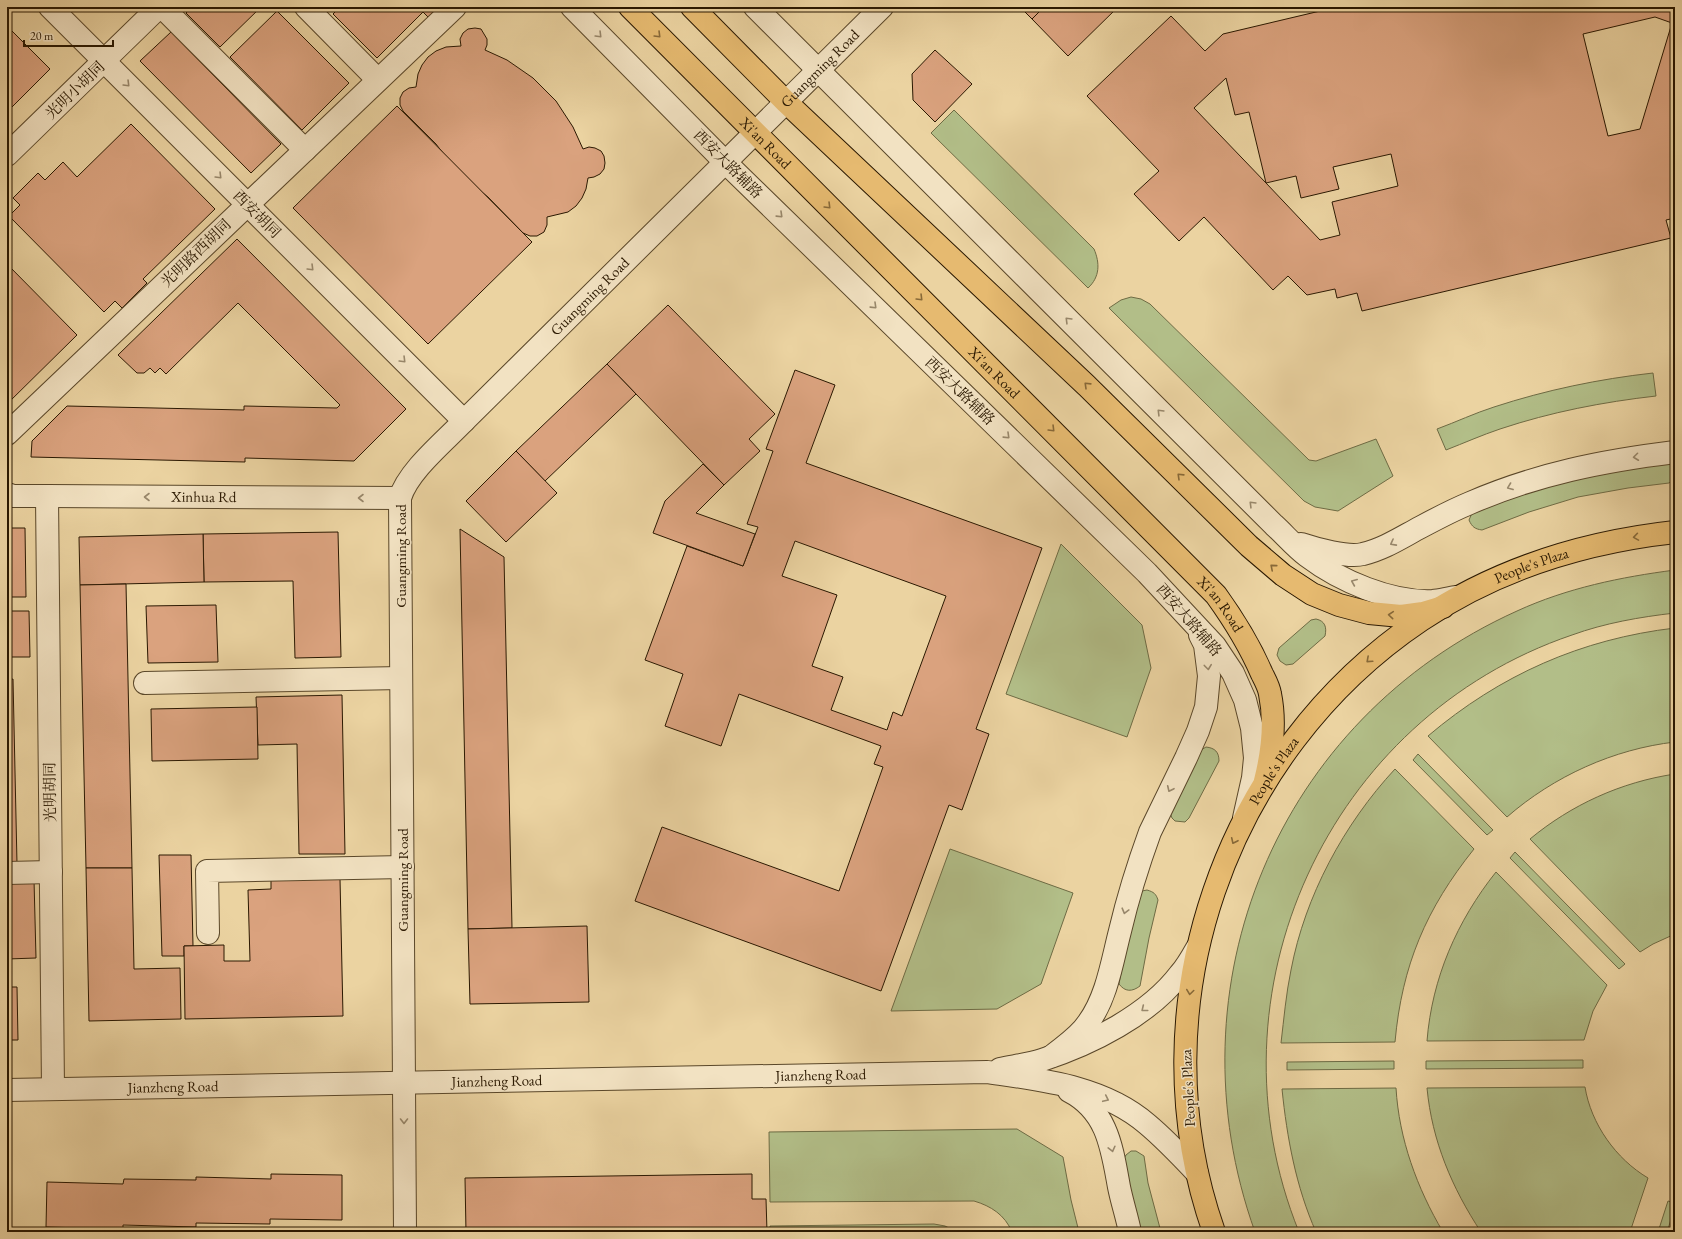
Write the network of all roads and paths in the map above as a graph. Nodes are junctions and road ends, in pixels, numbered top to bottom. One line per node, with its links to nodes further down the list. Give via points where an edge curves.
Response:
1 (50, 7): 11 (street, 西安胡同)
2 (159, 7): 11 (street, 光明小胡同)
3 (162, 7): 16 (street)
4 (306, 7): 13 (street)
5 (455, 7): 13 (street, 光明路西胡同)
6 (572, 7): 18 (street, 西安大路辅路, one-way to 18)
7 (630, 7): 15 (main road, Xi'an Road, one-way to 15)
8 (692, 7): 14 (main road)
9 (755, 7): 12 (street)
10 (882, 7): 12 (street, Guangming Road)
11 (104, 61): 17 (street, 光明小胡同); 19 (street, 西安胡同, one-way to 19)
12 (818, 70): 14 (street, Guangming Road); 26 (street, one-way to 12)
13 (378, 80): 16 (street, 光明路西胡同)
14 (786, 102): 15 (street, Guangming Road); 28 (main road, one-way to 14, via 1422,613 1402,616 1369,613 1339,606 1312,594 1283,575 1249,546 1087,386)
15 (755, 133): 18 (street, Guangming Road); 32 (main road, Xi'an Road, one-way to 32, via 1216,595 1237,625 1270,693 1273,746)
16 (304, 150): 19 (street, 光明路西胡同)
17 (7, 155)
18 (725, 162): 20 (street, Guangming Road); 29 (street, 西安大路辅路, one-way to 29, via 1142,567)
19 (247, 204): 20 (street, 西安胡同, one-way to 20); 21 (street, 光明路西胡同)
20 (464, 421): 25 (street, Guangming Road, via 411,476)
21 (7, 434)
22 (1675, 452): 26 (street, one-way to 26, via 1571,468 1520,484 1470,503 1389,545 1362,555 1328,552 1298,544)
23 (7, 494): 24 (street, Xinhua Rd)
24 (47, 496): 25 (street, Xinhua Rd, one-way to 24); 35 (street, 光明胡同)
25 (400, 498): 30 (street, Guangming Road)
26 (1274, 525): 28 (street, one-way to 26, via 1407,599 1378,593 1325,569)
27 (1675, 532): 28 (main road, People's Plaza, one-way to 28, via 1606,543 1546,559 1502,576)
28 (1452, 602): 32 (main road, People's Plaza, one-way to 32, via 1385,646 1351,677 1319,709)
29 (1190, 618): 33 (street, 西安大路辅路, via 1215,646 1232,673 1249,714 1255,758); 39 (street, one-way to 39, via 1205,645 1209,676 1206,707 1133,881 1101,999 1088,1024)
30 (401, 678): 31 (street); 34 (street, Guangming Road)
31 (145, 683)
32 (1265, 781): 33 (main road, People's Plaza)
33 (1243, 821): 38 (main road, People's Plaza, one-way to 38, via 1224,862)
34 (403, 867): 37 (street, via 207,871); 41 (street, Guangming Road)
35 (51, 872): 36 (street); 43 (street, 光明胡同)
36 (7, 873)
37 (208, 933)
38 (1197, 948): 39 (street, one-way to 39, via 1180,974 1158,998 1134,1017 1101,1035); 45 (main road, People's Plaza, one-way to 45, via 1186,1038 1186,1083)
39 (1052, 1056): 40 (street)
40 (987, 1072): 41 (street, Jianzheng Road); 42 (street)
41 (404, 1082): 43 (street, Jianzheng Road); 46 (street, Guangming Road, one-way to 46)
42 (1050, 1082): 45 (street, one-way to 45, via 1100,1096 1124,1107 1147,1123); 47 (street, one-way to 47, via 1072,1093 1090,1107 1103,1124 1109,1138)
43 (53, 1089): 44 (street, Jianzheng Road)
44 (7, 1090)
45 (1197, 1173): 48 (main road, People's Plaza)
46 (405, 1232)
47 (1130, 1232)
48 (1214, 1232)

